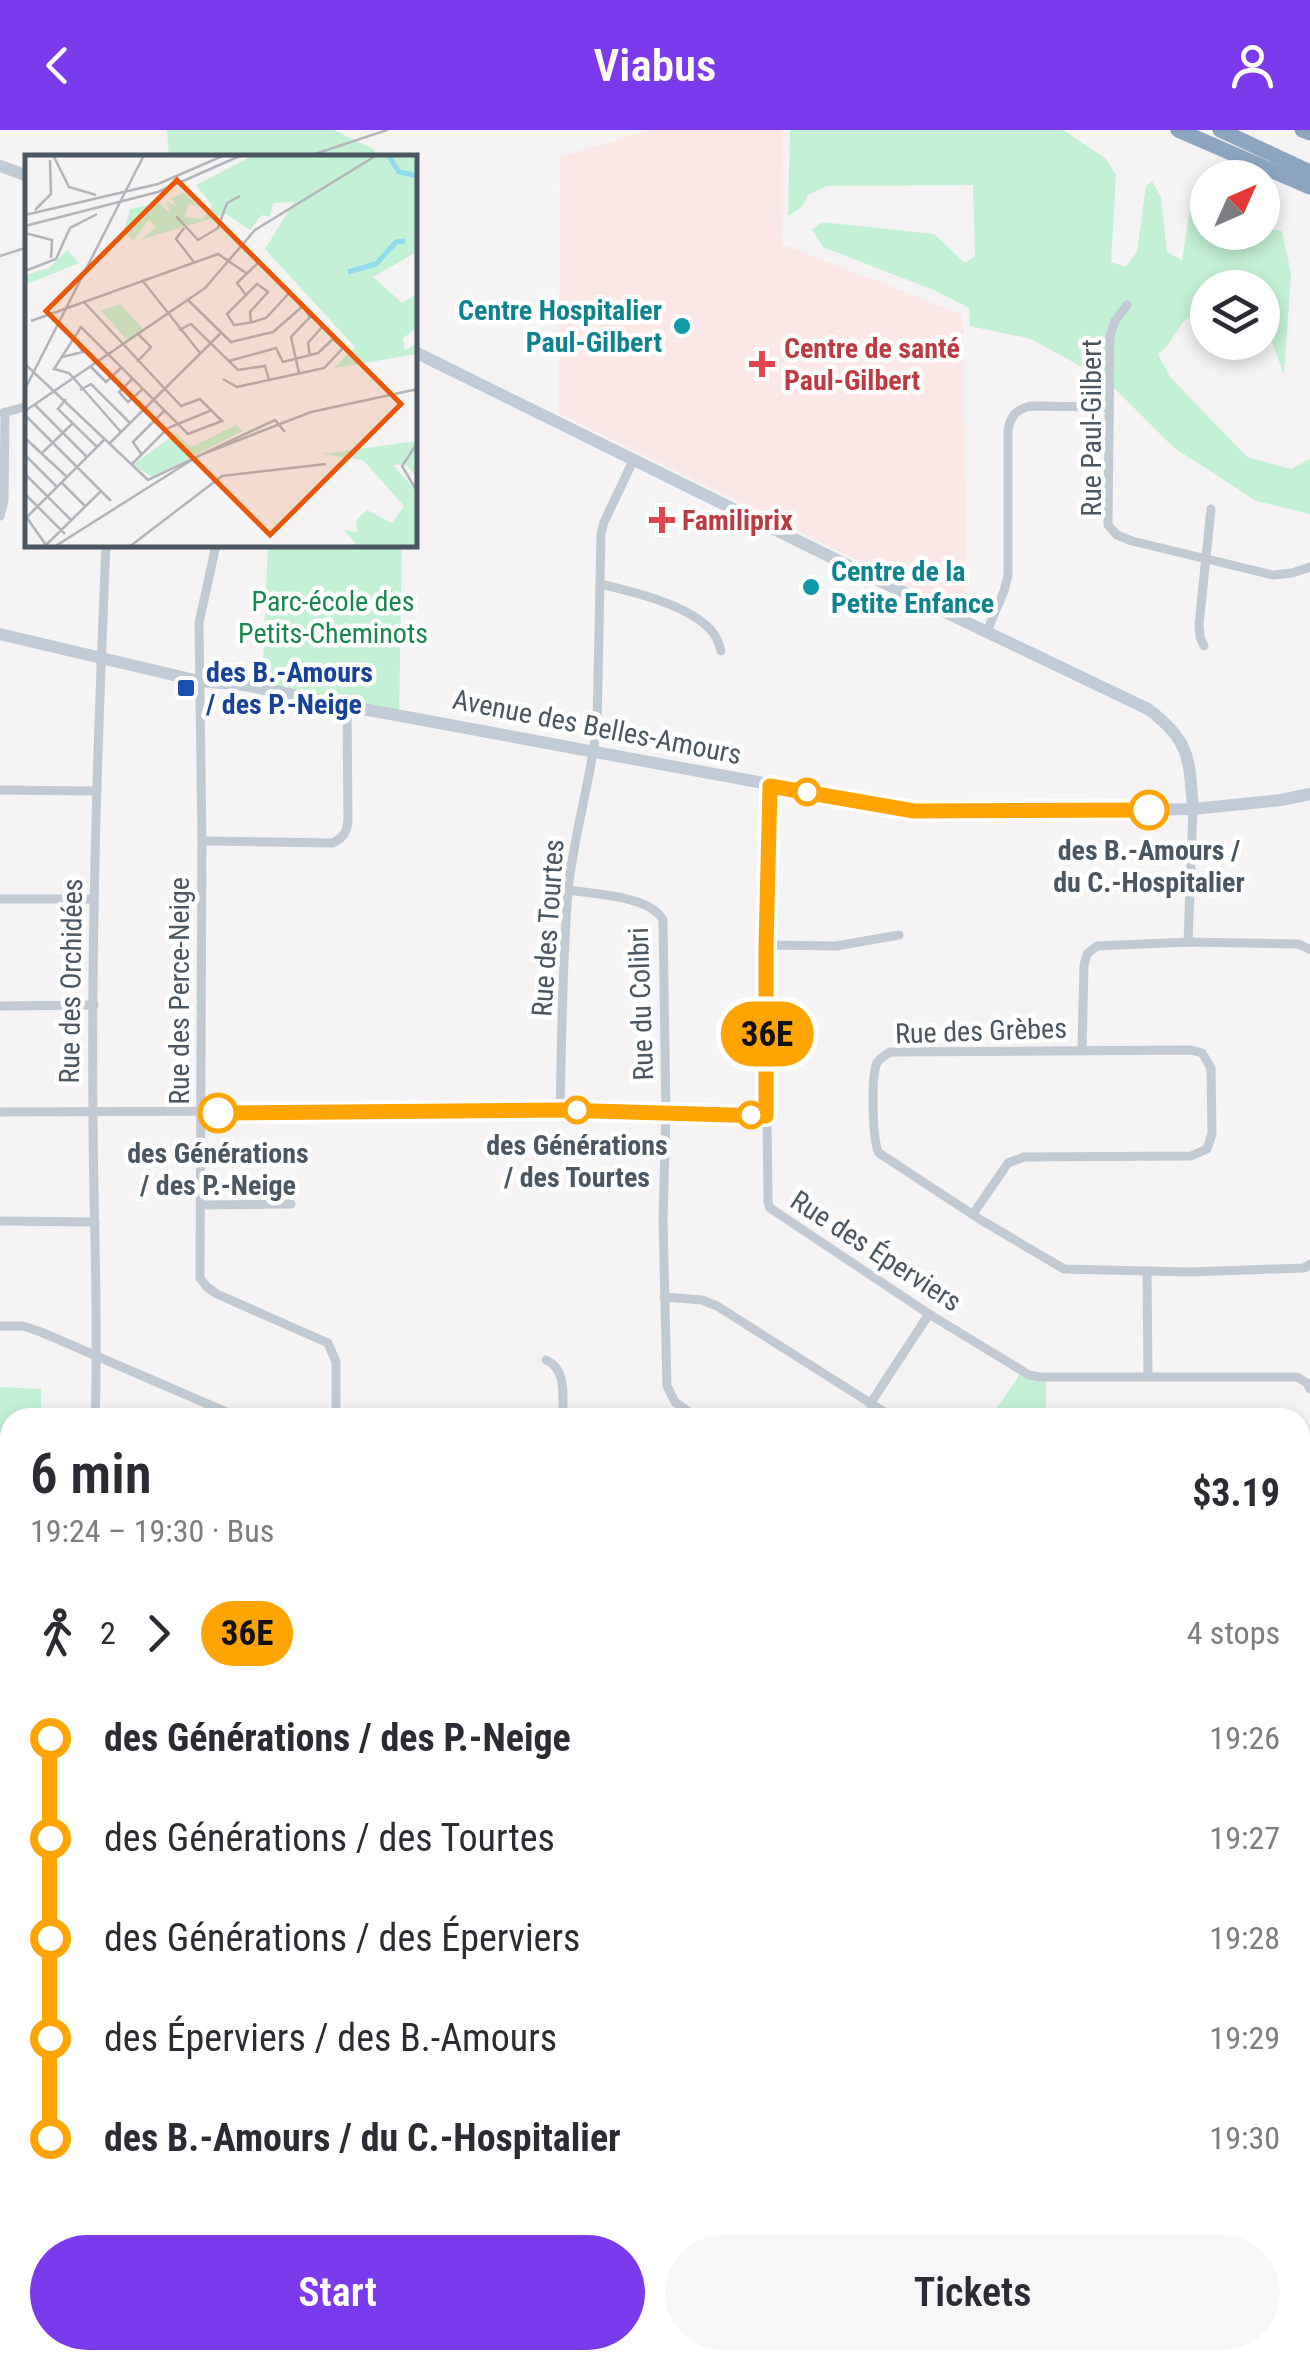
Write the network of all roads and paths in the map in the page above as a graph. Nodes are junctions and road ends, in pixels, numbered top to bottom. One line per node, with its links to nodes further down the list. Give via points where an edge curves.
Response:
1 (1178, 130): 8 (highway)
2 (1220, 130): 6 (highway)
3 (1302, 130): 4 (highway)
4 (1310, 133)
5 (0, 166): 7 (street)
6 (1310, 172)
7 (25, 175)
8 (1310, 187)
9 (1127, 305): 11 (street, Rue Paul-Gilbert, via 1110,336)
10 (418, 353): 13 (street)
11 (1109, 407): 18 (street, Rue Paul-Gilbert, via 1108,525 1132,541); 21 (street, via 1030,406 1011,418 1008,576)
12 (3, 412): 15 (street)
13 (634, 459): 20 (street, Rue des Tourtes, via 604,522); 21 (street)
14 (1211, 510): 18 (street)
15 (0, 516)
16 (106, 548): 25 (street, Rue des Orchidées)
17 (215, 548): 26 (street, Rue des Perce-Neige, via 199,623)
18 (1206, 559): 19 (street, Rue Paul-Gilbert, via 1273,575); 23 (street, via 1199,625)
19 (1310, 567)
20 (600, 584): 24 (street, via 690,615 710,628); 28 (street, Rue des Tourtes)
21 (986, 630): 33 (street, via 1172,727 1187,755)
22 (0, 634): 25 (street, Avenue des Belles-Amours)
23 (1204, 646)
24 (722, 651)
25 (102, 658): 26 (street, Avenue des Belles-Amours); 31 (street, Rue des Orchidées)
26 (199, 681): 27 (street, Avenue des Belles-Amours); 34 (street, Rue des Perce-Neige)
27 (347, 706): 28 (street, Avenue des Belles-Amours); 34 (street, via 348,820 342,838)
28 (594, 752): 29 (street, Avenue des Belles-Amours); 35 (street, Rue des Tourtes)
29 (770, 786): 33 (street, Avenue des Belles-Amours, via 914,811); 40 (street, Rue des Éperviers)
30 (0, 790): 31 (street)
31 (98, 791): 37 (street, Rue des Orchidées)
32 (1310, 794): 33 (street, Avenue des Belles-Amours)
33 (1193, 809): 39 (street)
34 (202, 841): 49 (street, Rue des Perce-Neige)
35 (568, 890): 45 (street, Rue des Tourtes); 47 (street, Rue du Colibri, via 646,903 661,914)
36 (0, 899): 37 (street)
37 (94, 899): 42 (street, Rue des Orchidées)
38 (898, 936): 40 (street, via 836,946)
39 (1188, 942): 41 (street, Rue des Grèbes, via 1298,944); 44 (street, Rue des Grèbes, via 1104,945 1087,954)
40 (766, 946): 50 (street, Rue des Éperviers)
41 (1310, 950)
42 (94, 1005): 43 (street); 48 (street, Rue des Orchidées)
43 (0, 1006)
44 (1082, 1051): 53 (street, Rue des Grèbes, via 890,1052 880,1058 874,1072 878,1154); 53 (street, via 1202,1053 1211,1068 1207,1149 1190,1156 1014,1159)
45 (560, 1110): 47 (street); 49 (street)
46 (0, 1112): 48 (street)
47 (666, 1112): 50 (street); 58 (street, Rue du Colibri)
48 (93, 1113): 49 (street); 55 (street, Rue des Orchidées)
49 (200, 1113): 52 (street, Rue des Perce-Neige)
50 (766, 1116): 59 (street, Rue des Éperviers, via 770,1208)
51 (290, 1204): 52 (street)
52 (201, 1205): 68 (street, Rue des Perce-Neige, via 200,1278 218,1294 328,1343 336,1362)
53 (973, 1214): 57 (street, Rue des Grèbes, via 1064,1269)
54 (0, 1221): 55 (street)
55 (95, 1222): 61 (street, Rue des Orchidées)
56 (1310, 1264): 57 (street, Rue des Grèbes)
57 (1147, 1271): 63 (street)
58 (664, 1297): 65 (street, via 717,1306); 70 (street, Rue du Colibri, via 667,1386)
59 (929, 1314): 63 (street, Rue des Éperviers, via 1037,1377); 65 (street)
60 (0, 1326): 61 (street, via 22,1326)
61 (97, 1358): 66 (street, Rue des Orchidées); 67 (street)
62 (546, 1360): 69 (street, via 562,1374)
63 (1148, 1376): 64 (street, Rue des Éperviers, via 1297,1377)
64 (1308, 1386)
65 (870, 1404): 71 (street)
66 (95, 1408)
67 (216, 1408)
68 (336, 1408)
69 (563, 1408)
70 (683, 1408)
71 (877, 1408)

